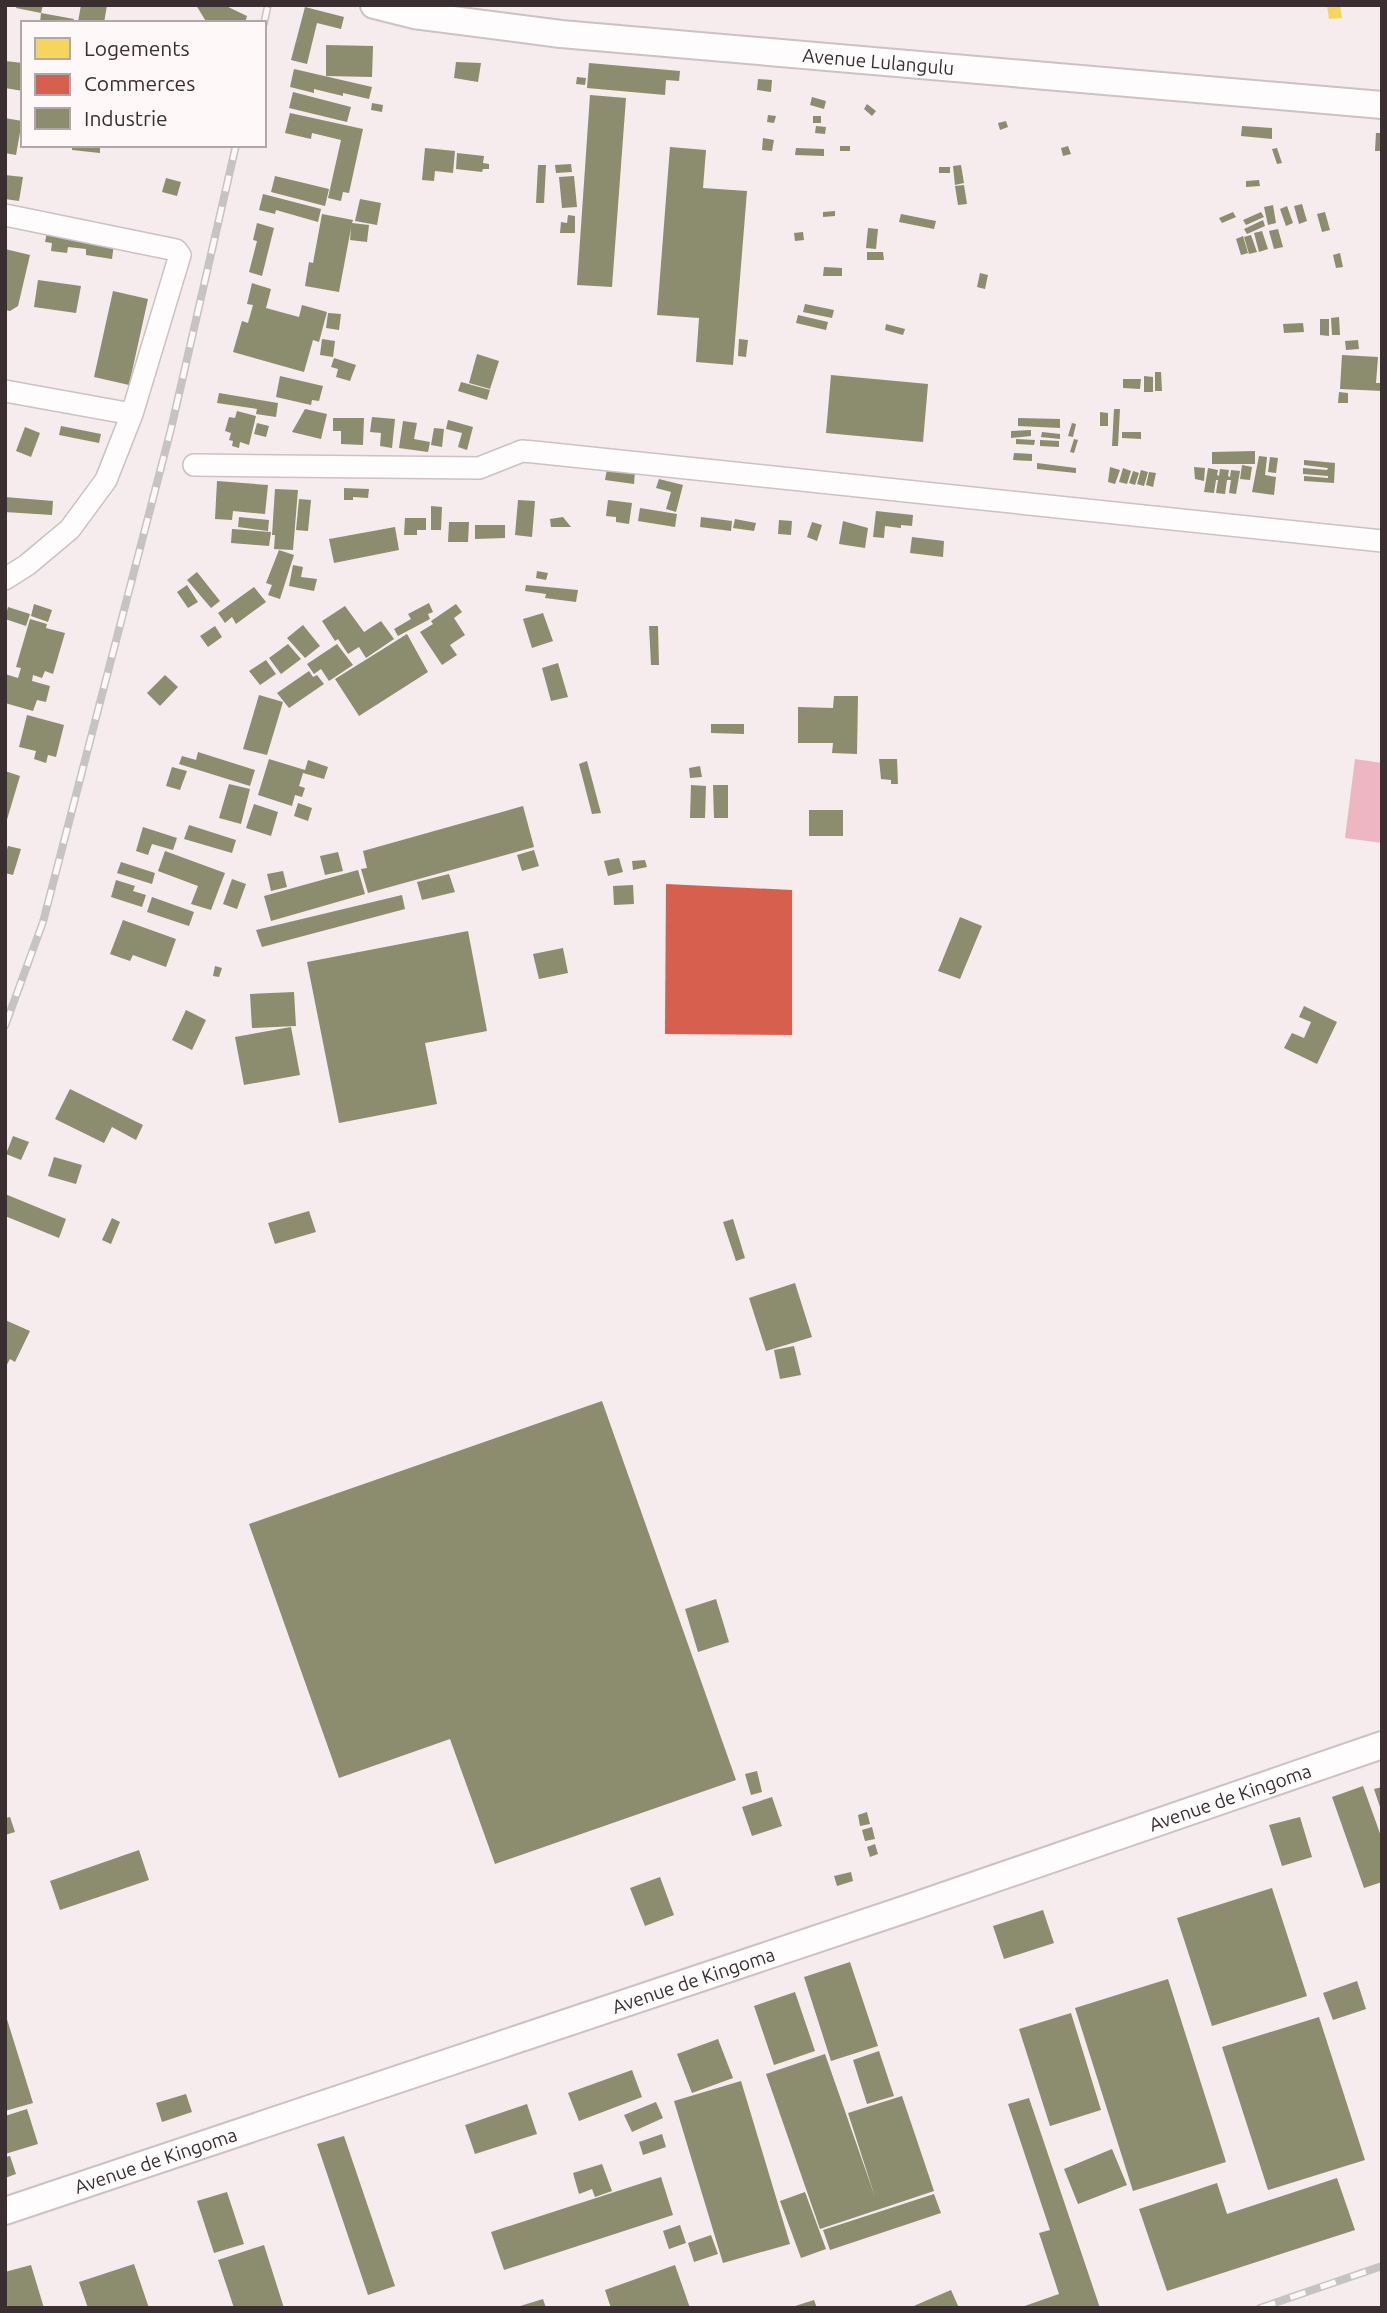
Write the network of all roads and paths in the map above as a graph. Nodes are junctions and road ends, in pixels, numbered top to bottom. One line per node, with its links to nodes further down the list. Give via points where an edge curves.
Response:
1 (374, 5): 2 (street, Avenue Lulangulu, via 460,22 589,36)
2 (1382, 105)
3 (5, 215): 5 (street, via 179,251)
4 (5, 391): 5 (street)
5 (132, 414): 8 (street, via 106,480 70,529)
6 (194, 465): 7 (street, via 479,468 534,452)
7 (1382, 541)
8 (5, 579)
9 (1382, 1745): 10 (street, Avenue de Kingoma)
10 (5, 2211)

